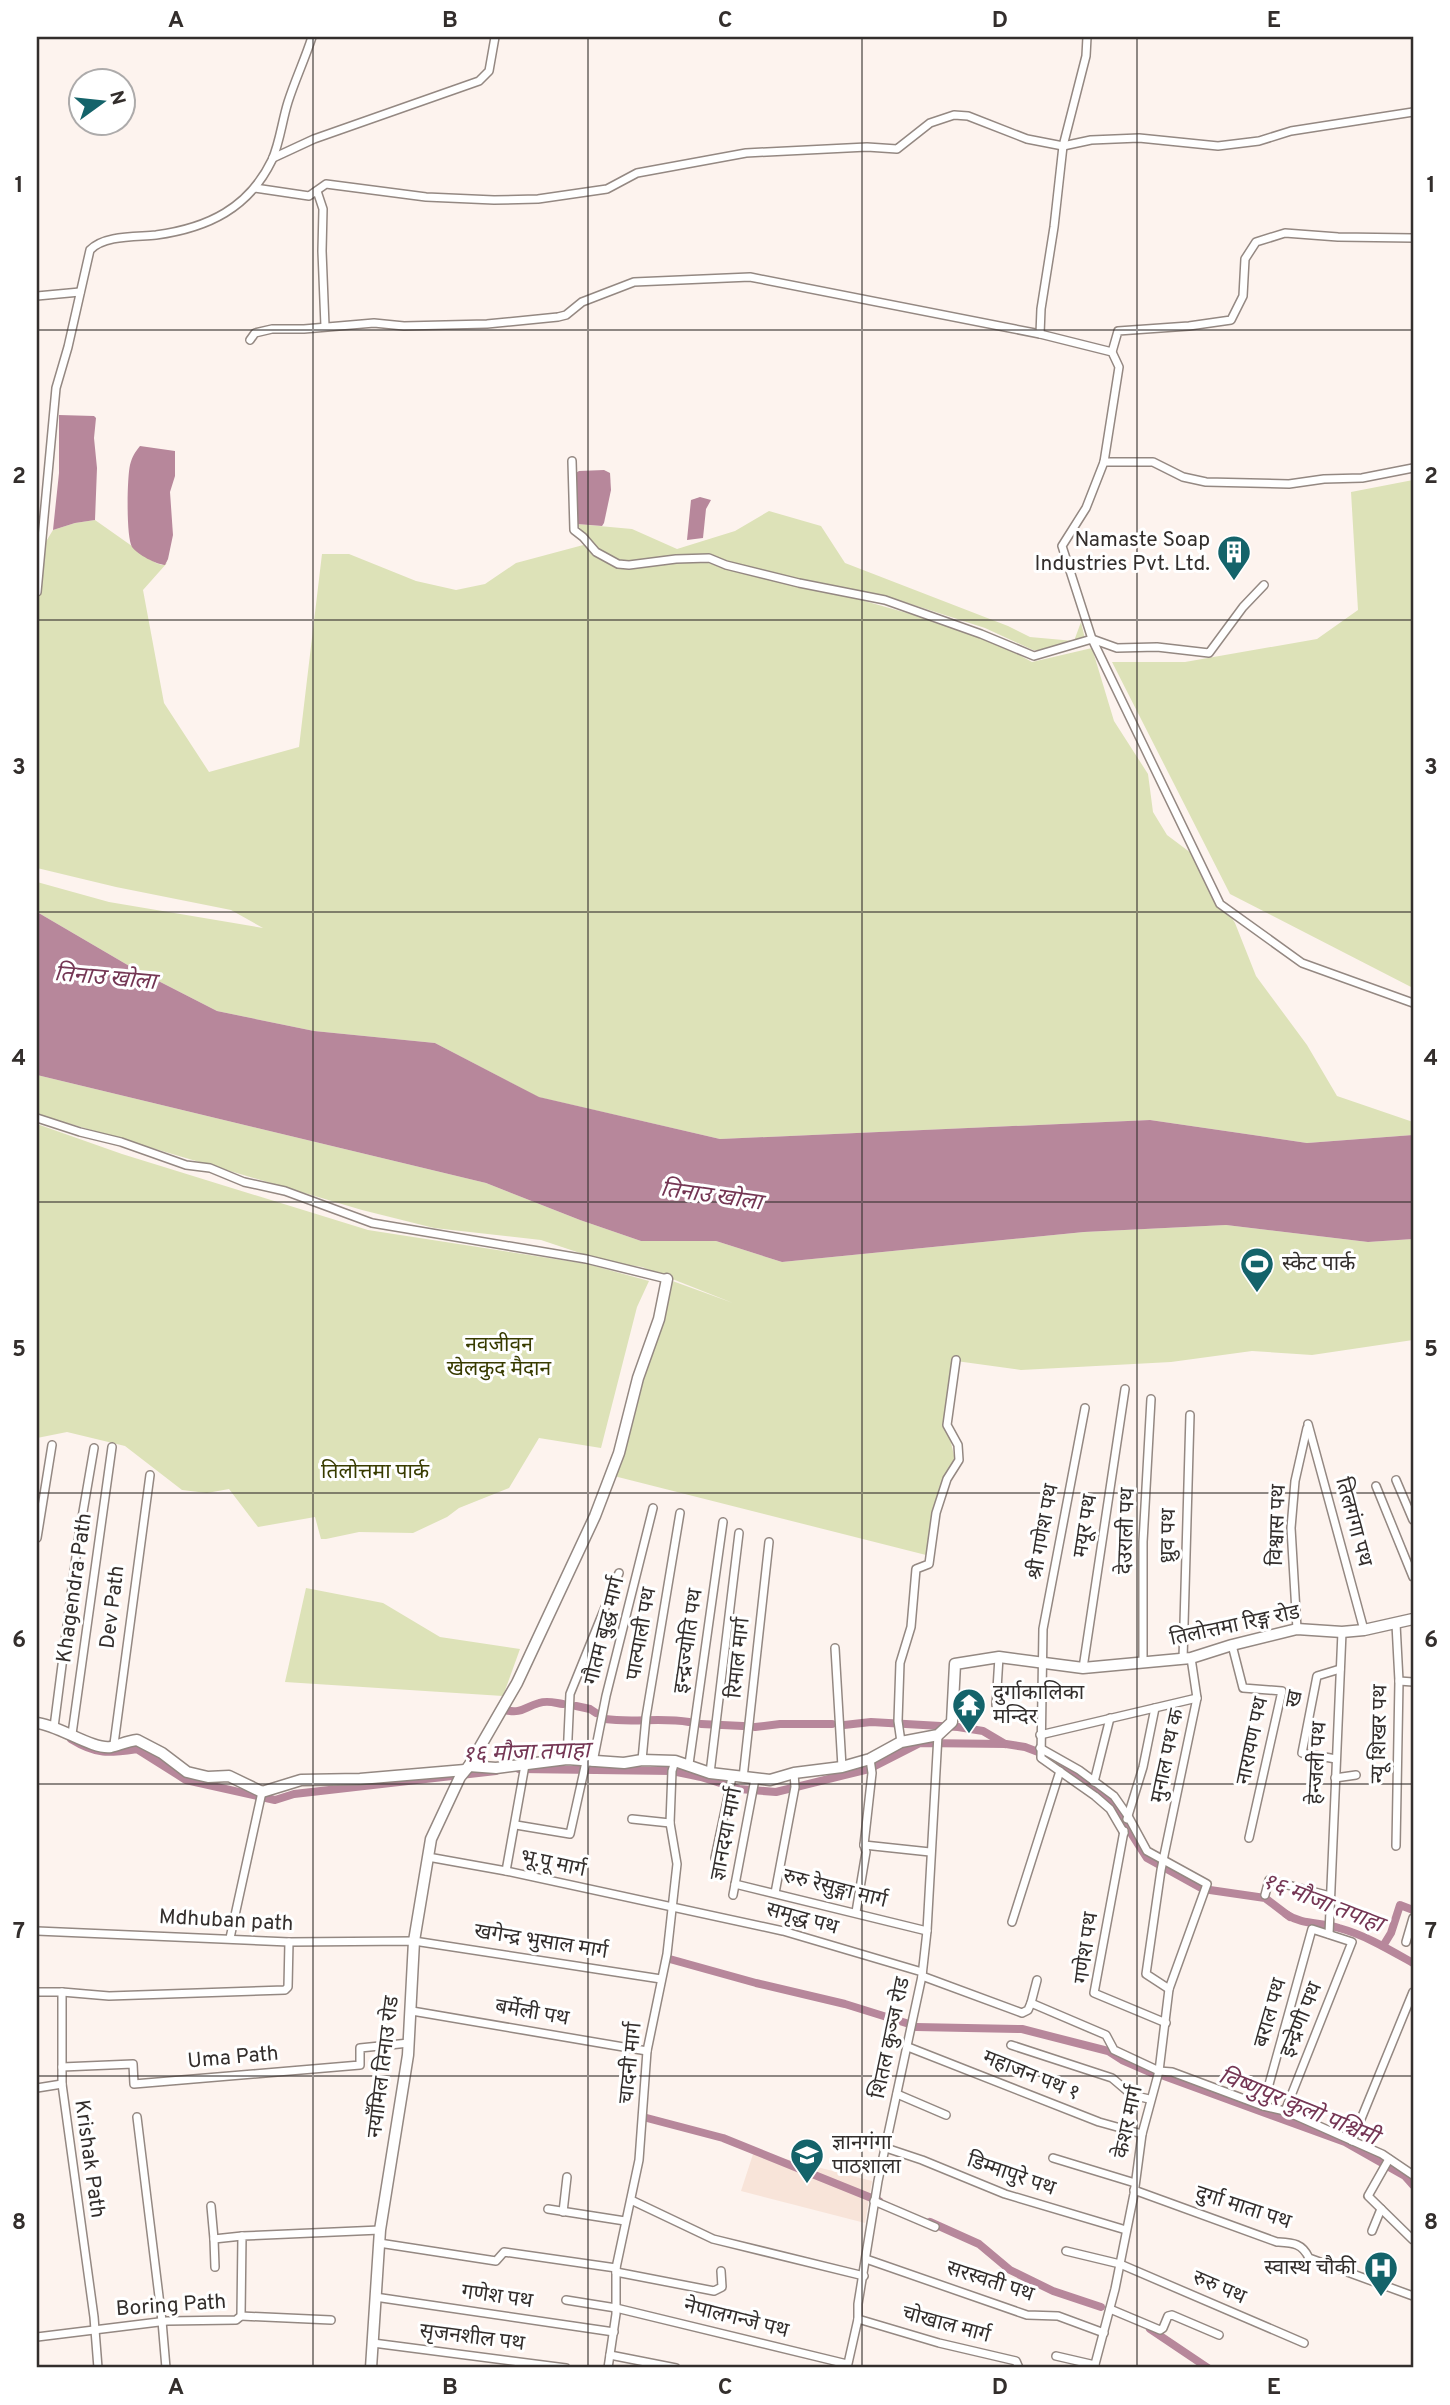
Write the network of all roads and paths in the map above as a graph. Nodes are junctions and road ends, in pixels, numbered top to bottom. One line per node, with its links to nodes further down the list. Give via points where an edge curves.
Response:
1 (312, 37): 6 (street)
2 (495, 37): 6 (street, via 489,71 479,81)
3 (1087, 37): 5 (street)
4 (1413, 112): 5 (street, via 1218,146 1139,138)
5 (1063, 146): 8 (street, via 954,115 930,123 897,149 746,153 636,173 607,188 538,199 426,197 326,184); 13 (street)
6 (273, 158): 7 (street)
7 (255, 188): 8 (street, via 309,197); 10 (street, via 224,215 169,233 95,245)
8 (317, 191): 12 (street, via 323,209)
9 (1413, 238): 15 (street, via 1285,233 1256,242 1245,259 1243,296 1231,320 1118,331)
10 (80, 292): 11 (street); 19 (street, via 56,388)
11 (37, 296)
12 (325, 326): 13 (street, via 488,324 558,317 590,298 634,282 750,277); 14 (street, via 272,329 256,333)
13 (1040, 334): 15 (street)
14 (250, 340)
15 (1112, 352): 17 (street, via 1119,366)
16 (572, 461): 22 (street, via 574,530 596,552 618,564 709,558 885,600 1034,656)
17 (1104, 462): 18 (street, via 1153,462 1206,482 1289,484); 22 (street, via 1086,508 1062,547)
18 (1413, 468)
19 (39, 542): 21 (street)
20 (1264, 585): 22 (street, via 1209,653 1117,648)
21 (37, 592)
22 (1092, 639): 23 (street, via 1220,904 1302,964)
23 (1413, 1003)
24 (37, 1118): 25 (street, via 186,1166 210,1168 285,1191 372,1223 574,1257)
25 (667, 1279): 85 (street, नयाँमिल तिनाउ रोड, via 659,1319 599,1506 517,1683)
26 (956, 1360): 73 (street, via 947,1425 958,1444 959,1460 936,1513 929,1564 916,1569 911,1627 900,1663)
27 (1125, 1389): 60 (street, मयूर पथ)
28 (1151, 1399): 59 (street, देउराली पथ, via 1143,1542)
29 (1085, 1408): 58 (street, श्री गणेश पथ, via 1044,1629)
30 (1189, 1415): 57 (street, ध्रुव पथ)
31 (1308, 1424): 51 (street, विश्वास पथ, via 1295,1481 1291,1528); 52 (street, तिलगंगा पथ)
32 (52, 1445): 43 (street)
33 (112, 1447): 70 (street, Khagendra Path)
34 (94, 1448): 69 (street)
35 (150, 1475): 74 (street, Dev Path)
36 (1396, 1480): 40 (street)
37 (1376, 1486): 46 (street)
38 (653, 1508): 81 (street, गौतम बुद्ध मार्ग)
39 (680, 1513): 79 (street, पाल्पाली पथ)
40 (1413, 1520)
41 (723, 1522): 82 (street, इन्द्रज्योति पथ)
42 (738, 1533): 87 (street)
43 (37, 1538)
44 (769, 1542): 92 (street, रिमाल मार्ग)
45 (1413, 1550): 46 (street)
46 (1404, 1554): 48 (street)
47 (619, 1573): 76 (street, via 570,1694)
48 (1413, 1577)
49 (1413, 1619): 50 (street, तिलोत्तमा रिङ्ग रोड)
50 (1396, 1624): 52 (street, तिलोत्तमा रिङ्ग रोड); 62 (street, न्यू शिखर पथ)
51 (1297, 1629): 53 (street, तिलोत्तमा रिङ्ग रोड); 54 (street, तिलोत्तमा रिङ्ग रोड)
52 (1364, 1630): 53 (street, तिलोत्तमा रिङ्ग रोड)
53 (1342, 1632): 61 (street, हेन्जली पथ)
54 (1232, 1645): 57 (street, तिलोत्तमा रिङ्ग रोड); 101 (street, नारायण पथ, via 1243,1688 1282,1691)
55 (835, 1648): 84 (street)
56 (999, 1657): 58 (street, तिलोत्तमा रिङ्ग रोड); 65 (street); 71 (street, तिलोत्तमा रिङ्ग रोड, via 955,1664 952,1723)
57 (1187, 1658): 59 (street, तिलोत्तमा रिङ्ग रोड); 64 (street, मुनाल पथ क)
58 (1044, 1663): 60 (street, तिलोत्तमा रिङ्ग रोड); 72 (street, श्री गणेश पथ)
59 (1143, 1663): 60 (street, तिलोत्तमा रिङ्ग रोड)
60 (1083, 1668)
61 (1340, 1669): 78 (street, हेन्जली पथ); 78 (street, ख, via 1317,1676 1302,1753)
62 (1399, 1681): 63 (street); 103 (street, न्यू शिखर पथ)
63 (1413, 1682)
64 (1197, 1699): 66 (street); 107 (street, मुनाल पथ क)
65 (996, 1705)
66 (1155, 1708): 67 (street); 96 (street)
67 (1110, 1718): 72 (street); 94 (street)
68 (37, 1723): 69 (street)
69 (54, 1727): 70 (street)
70 (72, 1734): 74 (street, via 93,1744)
71 (938, 1735): 73 (street); 104 (street, शितल कुञ्ज रोड)
72 (1040, 1735): 75 (street, श्री गणेश पथ)
73 (901, 1741): 77 (street)
74 (114, 1744): 95 (street, via 137,1740 187,1772 229,1776)
75 (1040, 1748): 86 (street, श्री गणेश पथ, via 1041,1758); 94 (street)
76 (567, 1759): 81 (street); 83 (street)
77 (870, 1759): 84 (street); 102 (street)
78 (1336, 1759): 91 (street, हेन्जली पथ)
79 (642, 1760): 80 (street); 81 (street)
80 (675, 1761): 82 (street); 98 (street, चादनी मार्ग)
81 (589, 1762): 99 (street, गौतम बुद्ध मार्ग, via 570,1834)
82 (689, 1764): 87 (street)
83 (525, 1765): 85 (street); 99 (street)
84 (842, 1767): 88 (street)
85 (465, 1771): 95 (street, via 301,1780); 105 (street, नयाँमिल तिनाउ रोड, via 431,1839)
86 (1060, 1771): 100 (street, via 1110,1809); 117 (street)
87 (710, 1773): 90 (street)
88 (794, 1773): 93 (street); 110 (street)
89 (1356, 1775): 91 (street)
90 (732, 1777): 92 (street); 106 (street)
91 (1335, 1778): 113 (street, हेन्जली पथ)
92 (743, 1779): 93 (street)
93 (755, 1779): 109 (street, ज्ञानदया मार्ग)
94 (1094, 1782): 96 (street, via 1114,1796)
95 (262, 1793): 121 (street)
96 (1128, 1816): 100 (street); 107 (street, via 1147,1851)
97 (632, 1819): 98 (street)
98 (670, 1823): 114 (street, चादनी मार्ग, via 677,1864)
99 (516, 1825): 108 (street)
100 (1124, 1833): 134 (street, गणेश पथ, via 1094,1993)
101 (1249, 1838)
102 (864, 1845): 104 (street); 115 (street)
103 (1396, 1846)
104 (930, 1852): 120 (street, शितल कुञ्ज रोड)
105 (428, 1857): 108 (street, भू.पू मार्ग); 122 (street, नयाँमिल तिनाउ रोड)
106 (715, 1858)
107 (1164, 1861): 128 (street, मुनाल पथ क, via 1146,1974); 128 (street, via 1207,1884)
108 (506, 1871): 114 (street, भू.पू मार्ग)
109 (735, 1884): 110 (street, रुरु रेसुङ्गा मार्ग); 111 (street, ज्ञानदया मार्ग)
110 (775, 1892): 115 (street, रुरु रेसुङ्गा मार्ग)
111 (733, 1895)
112 (1265, 1895): 113 (street, via 1269,1880)
113 (1329, 1896): 118 (street, हेन्जली पथ)
114 (671, 1906): 125 (street, समृद्ध पथ, via 783,1931); 126 (street, चादनी मार्ग)
115 (856, 1912): 120 (street, रुरु रेसुङ्गा मार्ग)
116 (1413, 1918): 124 (street)
117 (1012, 1922)
118 (1329, 1927): 145 (street, बराल पथ, via 1312,1929); 146 (street, इन्द्रेणी पथ, via 1352,1942)
119 (37, 1931): 121 (street, Mdhuban path)
120 (927, 1931): 125 (street, शितल कुञ्ज रोड)
121 (230, 1938): 123 (street, Mdhuban path)
122 (414, 1941): 123 (street, Mdhuban path); 126 (street, खगेन्द्र भुसाल मार्ग); 133 (street, नयाँमिल तिनाउ रोड)
123 (289, 1942): 129 (street, via 285,1990 109,1996)
124 (1406, 1942)
125 (922, 1974): 132 (street, समृद्ध पथ, via 1022,2013); 137 (street, शितल कुञ्ज रोड)
126 (661, 1979): 138 (street, चादनी मार्ग)
127 (1037, 1980): 132 (street)
128 (1169, 1989): 134 (street)
129 (62, 1992): 131 (street); 139 (street, Krishak Path)
130 (1413, 1992): 150 (street)
131 (37, 1993)
132 (1031, 2003): 140 (street, via 1106,2035 1114,2050)
133 (412, 2011): 135 (street, नयाँमिल तिनाउ रोड); 138 (street, बर्मेली पथ)
134 (1166, 2023): 140 (street)
135 (409, 2043): 139 (street, Uma Path, via 360,2048 360,2065 134,2084 133,2064); 165 (street, नयाँमिल तिनाउ रोड)
136 (1011, 2045): 144 (street, via 1111,2078 1132,2095)
137 (908, 2047): 143 (street, शितल कुञ्ज रोड); 149 (street, महाजन पथ १, via 1099,2122)
138 (647, 2050): 157 (street, चादनी मार्ग, via 639,2160)
139 (62, 2067): 141 (street, Krishak Path)
140 (1159, 2071): 144 (street, केशर मार्ग); 145 (street, केशर मार्ग, via 1200,2081)
141 (62, 2084): 142 (street); 188 (street, Krishak Path)
142 (37, 2088)
143 (897, 2094): 147 (street); 151 (street, शितल कुञ्ज रोड)
144 (1149, 2099): 149 (street, केशर मार्ग)
145 (1263, 2106): 146 (street, केशर मार्ग)
146 (1285, 2111): 150 (street, केशर मार्ग)
147 (946, 2115)
148 (137, 2117): 187 (street)
149 (1142, 2134): 156 (street, केशर मार्ग)
150 (1352, 2141): 153 (street, केशर मार्ग)
151 (886, 2148): 158 (street, शितल कुञ्ज रोड); 166 (street, डिम्मापुरे पथ, via 1005,2194)
152 (1053, 2158): 156 (street)
153 (1386, 2164): 154 (street, केशर मार्ग); 160 (street, via 1368,2196)
154 (1413, 2175)
155 (567, 2177): 162 (street)
156 (1135, 2186): 166 (street, केशर मार्ग); 179 (street, दुर्गा माता पथ, via 1277,2242 1297,2243 1309,2259)
157 (631, 2200): 163 (street, चादनी मार्ग); 178 (street, via 713,2239)
158 (874, 2201): 164 (street); 173 (street, शितल कुञ्ज रोड)
159 (211, 2206): 169 (street)
160 (1381, 2209): 167 (street); 170 (street)
161 (548, 2210): 162 (street)
162 (563, 2212): 163 (street)
163 (625, 2221): 176 (street, चादनी मार्ग)
164 (934, 2227)
165 (380, 2230): 168 (street); 171 (street, नयाँमिल तिनाउ रोड)
166 (1126, 2230): 174 (street, केशर मार्ग)
167 (1372, 2231)
168 (242, 2236): 169 (street); 184 (street, Boring Path)
169 (214, 2239): 175 (street)
170 (1413, 2241)
171 (379, 2243): 176 (street, via 496,2261 504,2252); 180 (street, नयाँमिल तिनाउ रोड)
172 (1066, 2251): 174 (street, रुरु पथ)
173 (866, 2259): 178 (street, शितल कुञ्ज रोड); 190 (street, सरस्वती पथ, via 1027,2315 1058,2316)
174 (1120, 2264): 183 (street, केशर मार्ग); 194 (street, रुरु पथ)
175 (215, 2267)
176 (616, 2270): 177 (street, via 714,2291 722,2287); 182 (street, चादनी मार्ग)
177 (721, 2271)
178 (864, 2276): 185 (street, शितल कुञ्ज रोड)
179 (1413, 2296)
180 (375, 2297): 189 (street, गणेश पथ); 193 (street, नयाँमिल तिनाउ रोड)
181 (566, 2300): 182 (street, नेपालगन्जे पथ)
182 (616, 2308): 189 (street, चादनी मार्ग); 197 (street, नेपालगन्जे पथ)
183 (1110, 2309): 190 (street, केशर मार्ग); 191 (street, via 1160,2330 1172,2315)
184 (241, 2316): 186 (street); 187 (street, Boring Path, via 226,2322)
185 (858, 2319): 197 (street, शितल कुञ्ज रोड); 205 (street, चोखाल मार्ग, via 1016,2361)
186 (331, 2320)
187 (162, 2321): 188 (street, Boring Path); 200 (street)
188 (94, 2329): 192 (street, Boring Path); 199 (street, Krishak Path)
189 (614, 2332): 195 (street, चादनी मार्ग)
190 (1104, 2333): 198 (street, केशर मार्ग)
191 (1219, 2335)
192 (37, 2337)
193 (373, 2343): 201 (street, नयाँमिल तिनाउ रोड); 202 (street, सृजनशील पथ)
194 (1304, 2343)
195 (610, 2355): 203 (street, चादनी मार्ग); 204 (street)
196 (1056, 2356): 198 (street)
197 (847, 2366)
198 (1095, 2366)
199 (98, 2368)
200 (166, 2368)
201 (371, 2368)
202 (566, 2368)
203 (608, 2368)
204 (676, 2368)
205 (1019, 2368)

